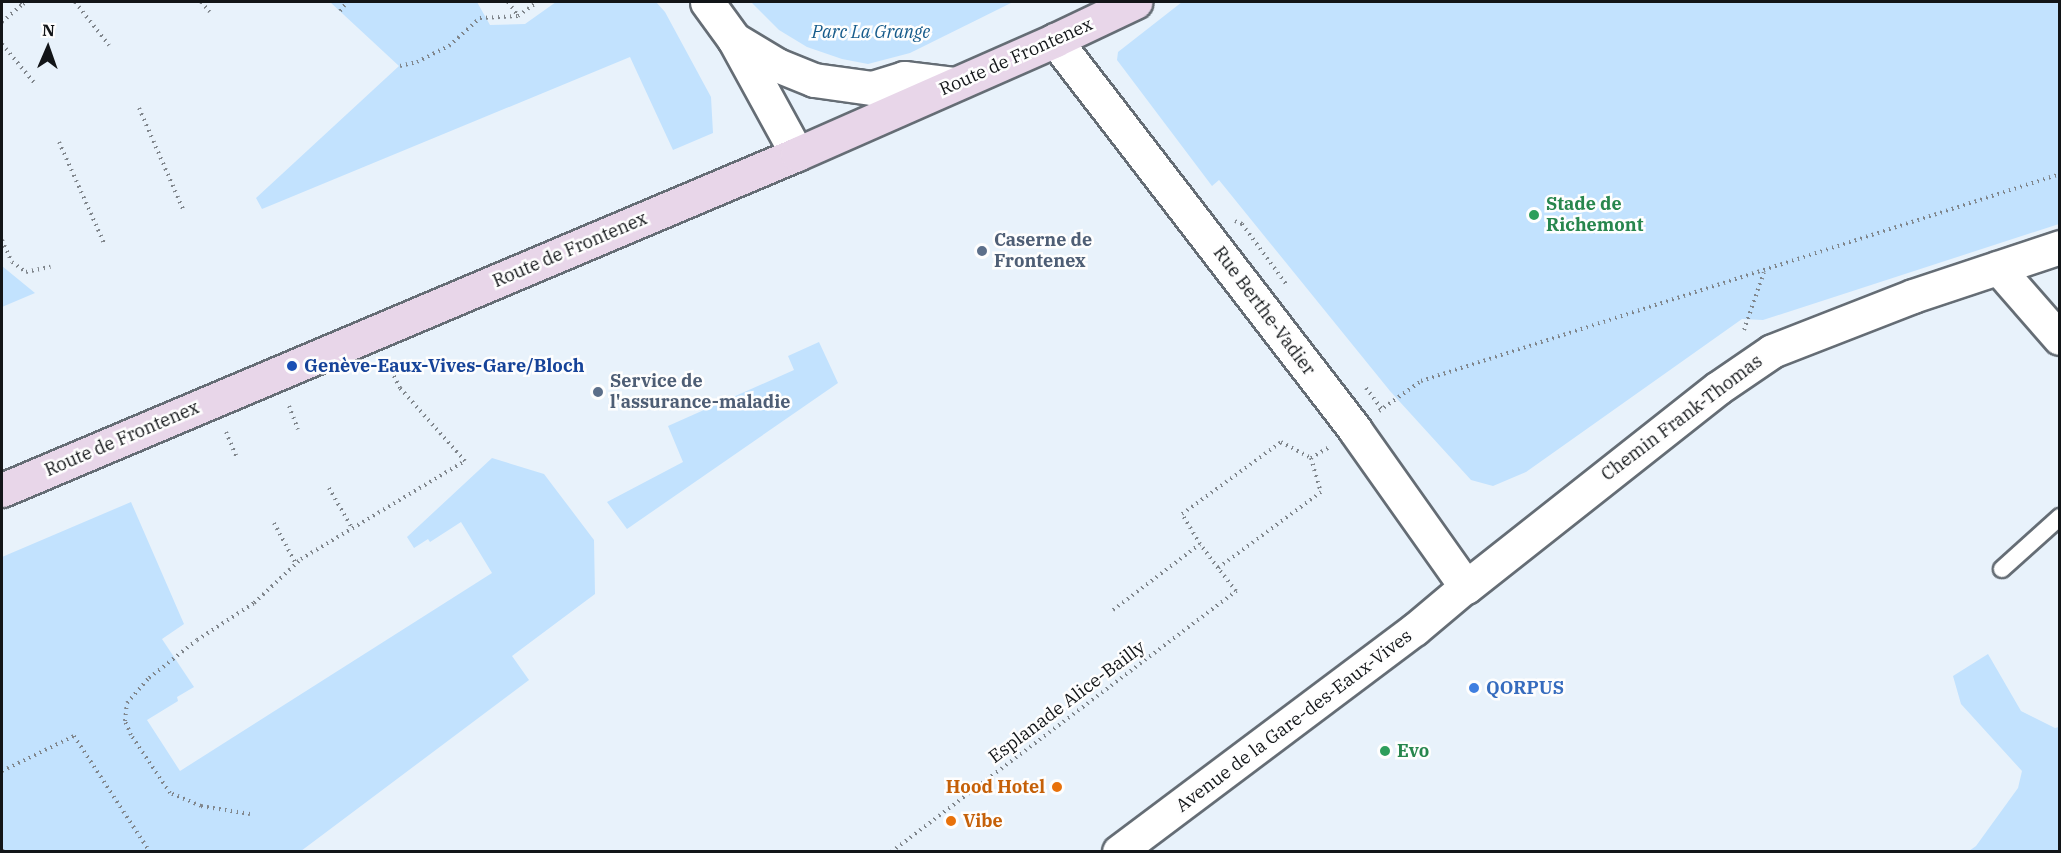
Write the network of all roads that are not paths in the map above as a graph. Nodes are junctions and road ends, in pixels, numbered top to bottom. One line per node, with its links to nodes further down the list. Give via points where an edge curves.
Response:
1 (707, 2): 3 (street)
2 (1135, 2): 4 (main road, Route de Frontenex)
3 (734, 39): 5 (street, via 777,65 824,81 872,88 904,78); 6 (street)
4 (1055, 40): 5 (main road, Route de Frontenex); 13 (street, Rue Berthe-Vadier, via 1355,430)
5 (954, 84): 6 (main road, Route de Frontenex)
6 (797, 154): 10 (main road, Route de Frontenex)
7 (2060, 247): 8 (street, Chemin Frank-Thomas)
8 (1998, 268): 9 (street); 13 (street, Chemin Frank-Thomas, via 1912,296 1772,351 1718,388)
9 (2060, 339)
10 (2, 490)
11 (2060, 517): 12 (lane)
12 (2002, 569)
13 (1466, 587): 14 (street, Avenue de la Gare-des-Eaux-Vives, via 1416,630)
14 (1119, 852)

